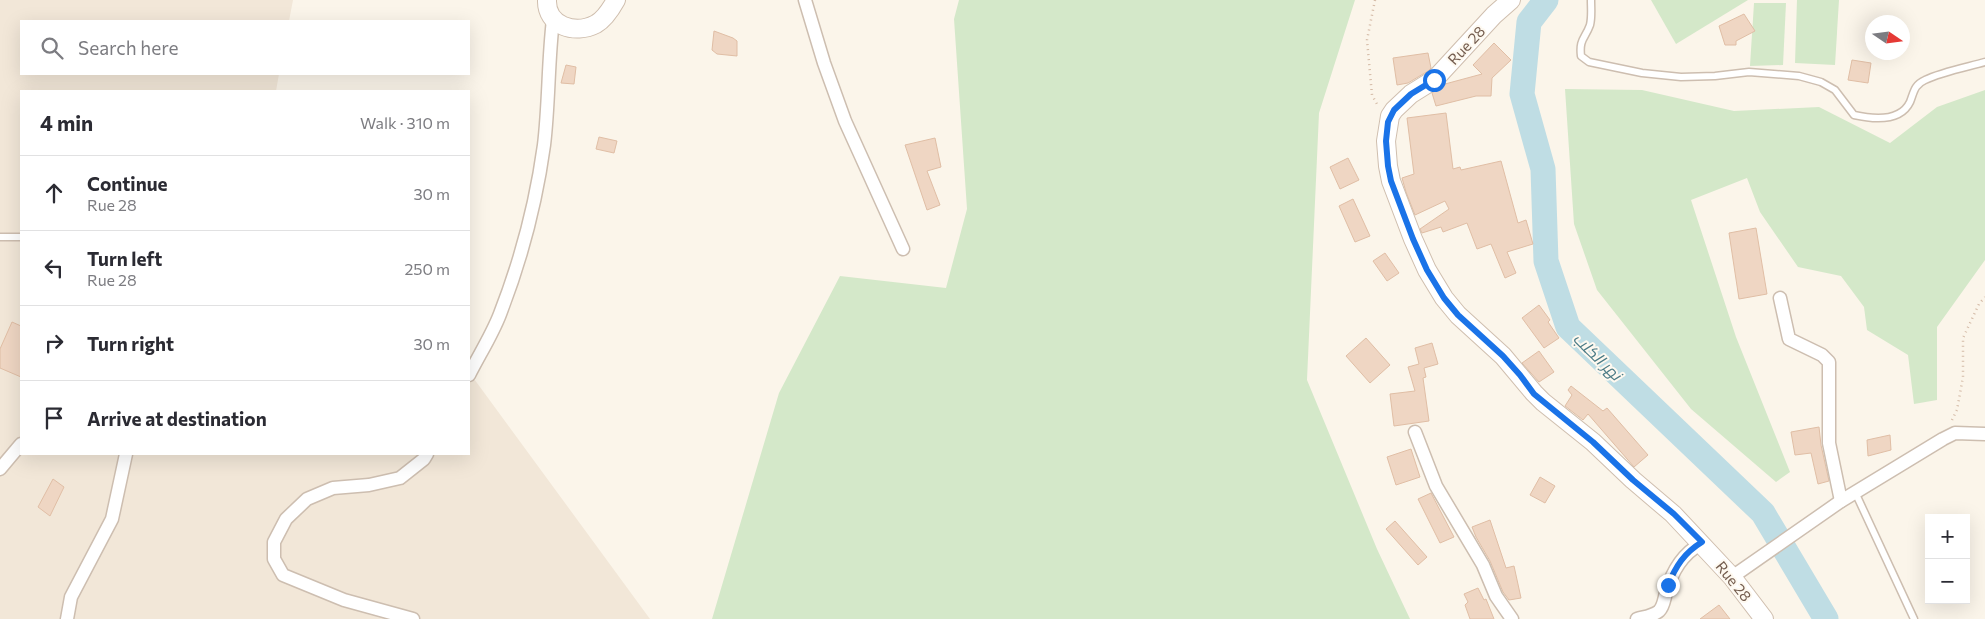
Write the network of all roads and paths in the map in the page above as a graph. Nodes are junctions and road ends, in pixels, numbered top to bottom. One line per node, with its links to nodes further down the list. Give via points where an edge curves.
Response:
1 (547, 0): 7 (street)
2 (616, 0): 7 (street, via 606,16 584,28 574,29)
3 (805, 0): 12 (street, via 845,121)
4 (1375, 0): 9 (path, via 1367,40 1372,95)
5 (1511, 0): 9 (street, Rue 28, via 1434,80 1411,94)
6 (1591, 2): 8 (lane, via 1589,28 1580,45 1582,56 1589,62 1680,77 1749,72 1799,76 1835,90 1854,115 1870,118 1885,119 1898,114 1909,103 1913,90 1924,80)
7 (553, 20): 15 (street, via 544,144 532,208 518,263 499,316)
8 (1985, 62)
9 (1390, 116): 25 (street, Rue 28, via 1386,147 1391,181 1427,270 1444,298 1509,362 1534,394 1593,442)
10 (0, 237): 11 (lane)
11 (20, 237)
12 (903, 249)
13 (1985, 296): 18 (path, via 1963,338 1963,377 1957,410)
14 (1780, 298): 24 (street, via 1789,339 1822,355 1829,362 1829,443)
15 (470, 373)
16 (1415, 432): 29 (street, via 1436,486 1483,564 1499,602)
17 (1985, 434): 18 (street, via 1955,433)
18 (1943, 439): 23 (street)
19 (20, 445): 22 (street)
20 (126, 455): 27 (street, via 112,519 71,597)
21 (426, 455): 28 (street, via 400,478 332,488 307,499 286,518 274,542 274,559 283,575 344,600)
22 (0, 470)
23 (1855, 492): 24 (street); 32 (lane)
24 (1841, 501): 26 (street)
25 (1702, 542): 26 (street, Rue 28); 30 (street, via 1690,549 1675,569 1660,609)
26 (1732, 577): 31 (street, Rue 28)
27 (68, 619)
28 (413, 619)
29 (1512, 619)
30 (1637, 619)
31 (1764, 619)
32 (1914, 619)

